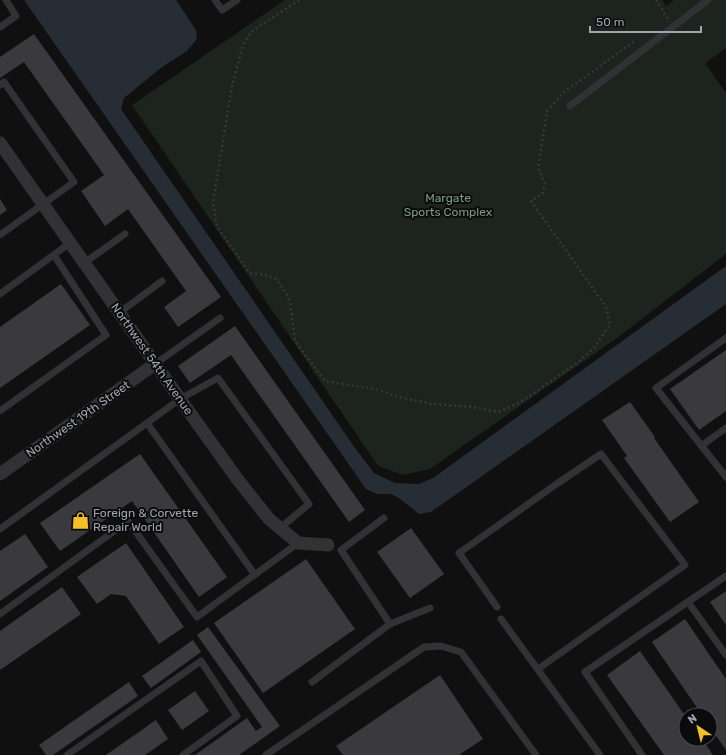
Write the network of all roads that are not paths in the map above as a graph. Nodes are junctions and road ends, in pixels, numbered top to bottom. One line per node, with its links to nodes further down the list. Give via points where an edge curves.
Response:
1 (6, 0): 6 (lane, via 16,16)
2 (215, 0): 3 (lane, via 222,10)
3 (237, 0)
4 (708, 0): 5 (lane)
5 (698, 3): 8 (lane)
6 (0, 26)
7 (0, 85): 10 (lane, via 4,82 74,182)
8 (570, 106)
9 (0, 143): 10 (street, Northwest 54th Avenue)
10 (43, 204): 12 (lane); 13 (street, Northwest 54th Avenue)
11 (126, 234): 15 (lane)
12 (0, 235)
13 (70, 243): 14 (lane); 15 (street, Northwest 54th Avenue)
14 (54, 255): 17 (lane); 23 (lane, via 106,335)
15 (84, 263): 18 (street, Northwest 54th Avenue)
16 (162, 282): 18 (lane)
17 (0, 294)
18 (119, 312): 21 (street, Northwest 54th Avenue)
19 (220, 318): 21 (lane)
20 (726, 338): 26 (lane, via 656,388)
21 (155, 364): 22 (street, Northwest 54th Avenue); 27 (street, Northwest 19th Street)
22 (180, 399): 24 (lane); 30 (street, Northwest 54th Avenue, via 238,480 269,519); 30 (lane, via 218,378 309,504)
23 (0, 411)
24 (147, 424): 31 (lane); 35 (lane)
25 (726, 428): 26 (lane)
26 (701, 446): 28 (lane)
27 (0, 474)
28 (726, 477)
29 (384, 518): 34 (lane)
30 (280, 528): 32 (street, Northwest 54th Avenue)
31 (0, 529)
32 (298, 543): 33 (street); 35 (lane)
33 (328, 545): 34 (lane)
34 (341, 550): 42 (lane)
35 (255, 575): 40 (lane, via 197,617 128,521)
36 (726, 576): 37 (lane)
37 (688, 602): 43 (lane); 51 (lane, via 585,672)
38 (497, 607): 44 (lane, via 459,553 601,454 685,565)
39 (430, 608): 42 (lane)
40 (0, 614)
41 (501, 619): 44 (lane)
42 (390, 624): 45 (lane)
43 (726, 655)
44 (538, 669): 50 (lane)
45 (312, 682)
46 (67, 755): 47 (lane, via 201,661 237,716)
47 (183, 755)
48 (266, 755): 49 (lane, via 424,647 441,646 461,652)
49 (536, 755)
50 (600, 755)
51 (642, 755)

